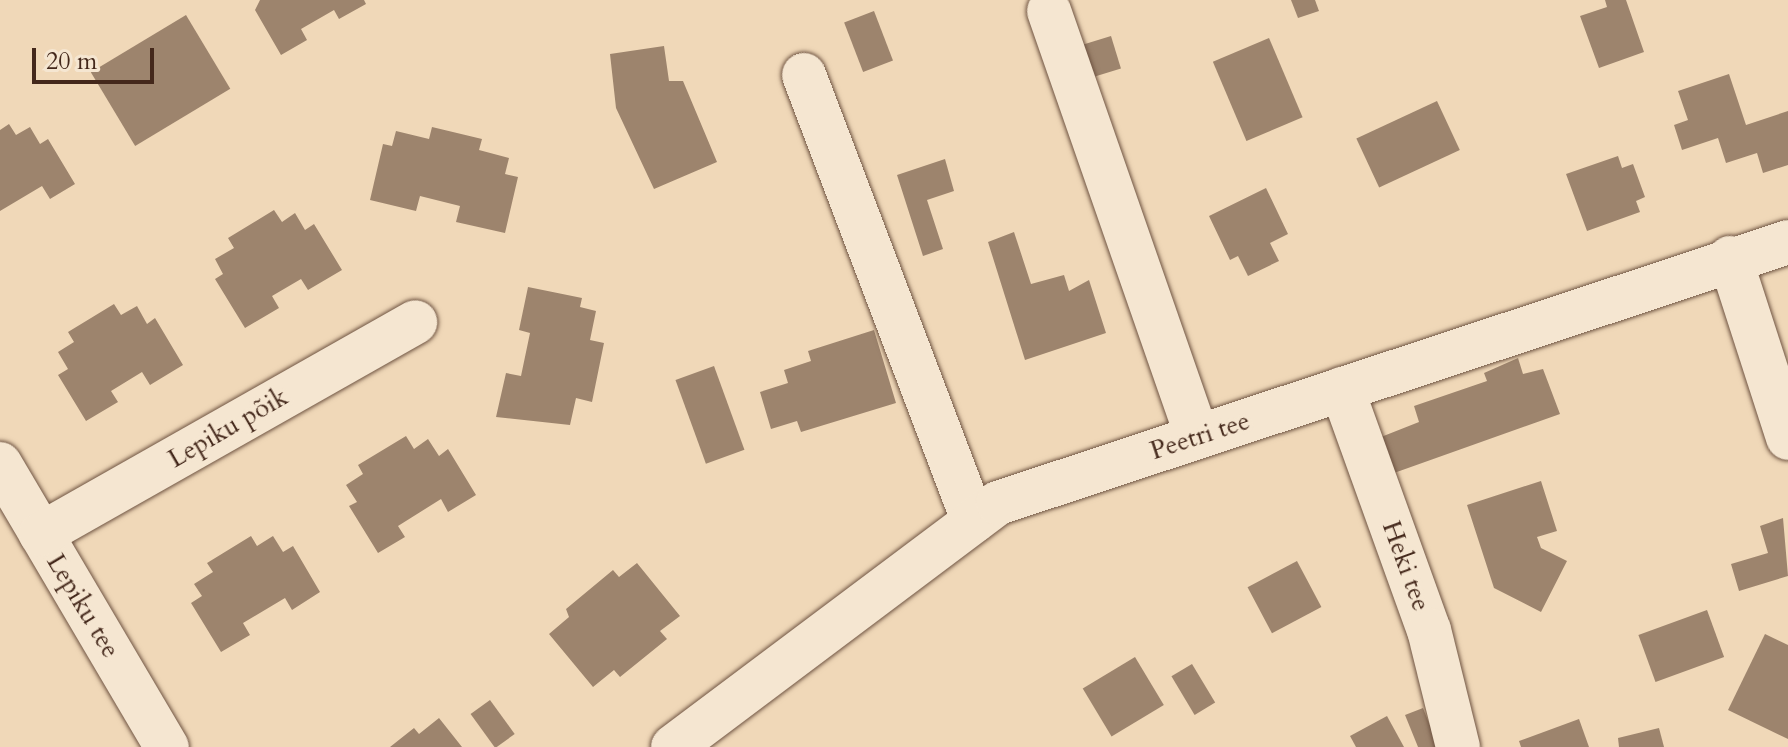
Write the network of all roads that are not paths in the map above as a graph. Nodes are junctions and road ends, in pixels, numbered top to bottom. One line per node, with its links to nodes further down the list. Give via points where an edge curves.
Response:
1 (1049, 11): 7 (street)
2 (804, 75): 10 (street)
3 (1788, 242): 4 (street, Peetri tee)
4 (1730, 258): 6 (street, Peetri tee); 8 (street)
5 (415, 322): 11 (street, Lepiku põik)
6 (1342, 389): 7 (street, Peetri tee); 14 (street, Heki tee, via 1429,630)
7 (1197, 437): 10 (street, Peetri tee, via 998,503)
8 (1788, 438)
9 (0, 464): 11 (street, Lepiku tee)
10 (973, 521): 13 (street, Peetri tee)
11 (41, 534): 12 (street, Lepiku tee)
12 (167, 747)
13 (673, 747)
14 (1458, 747)

